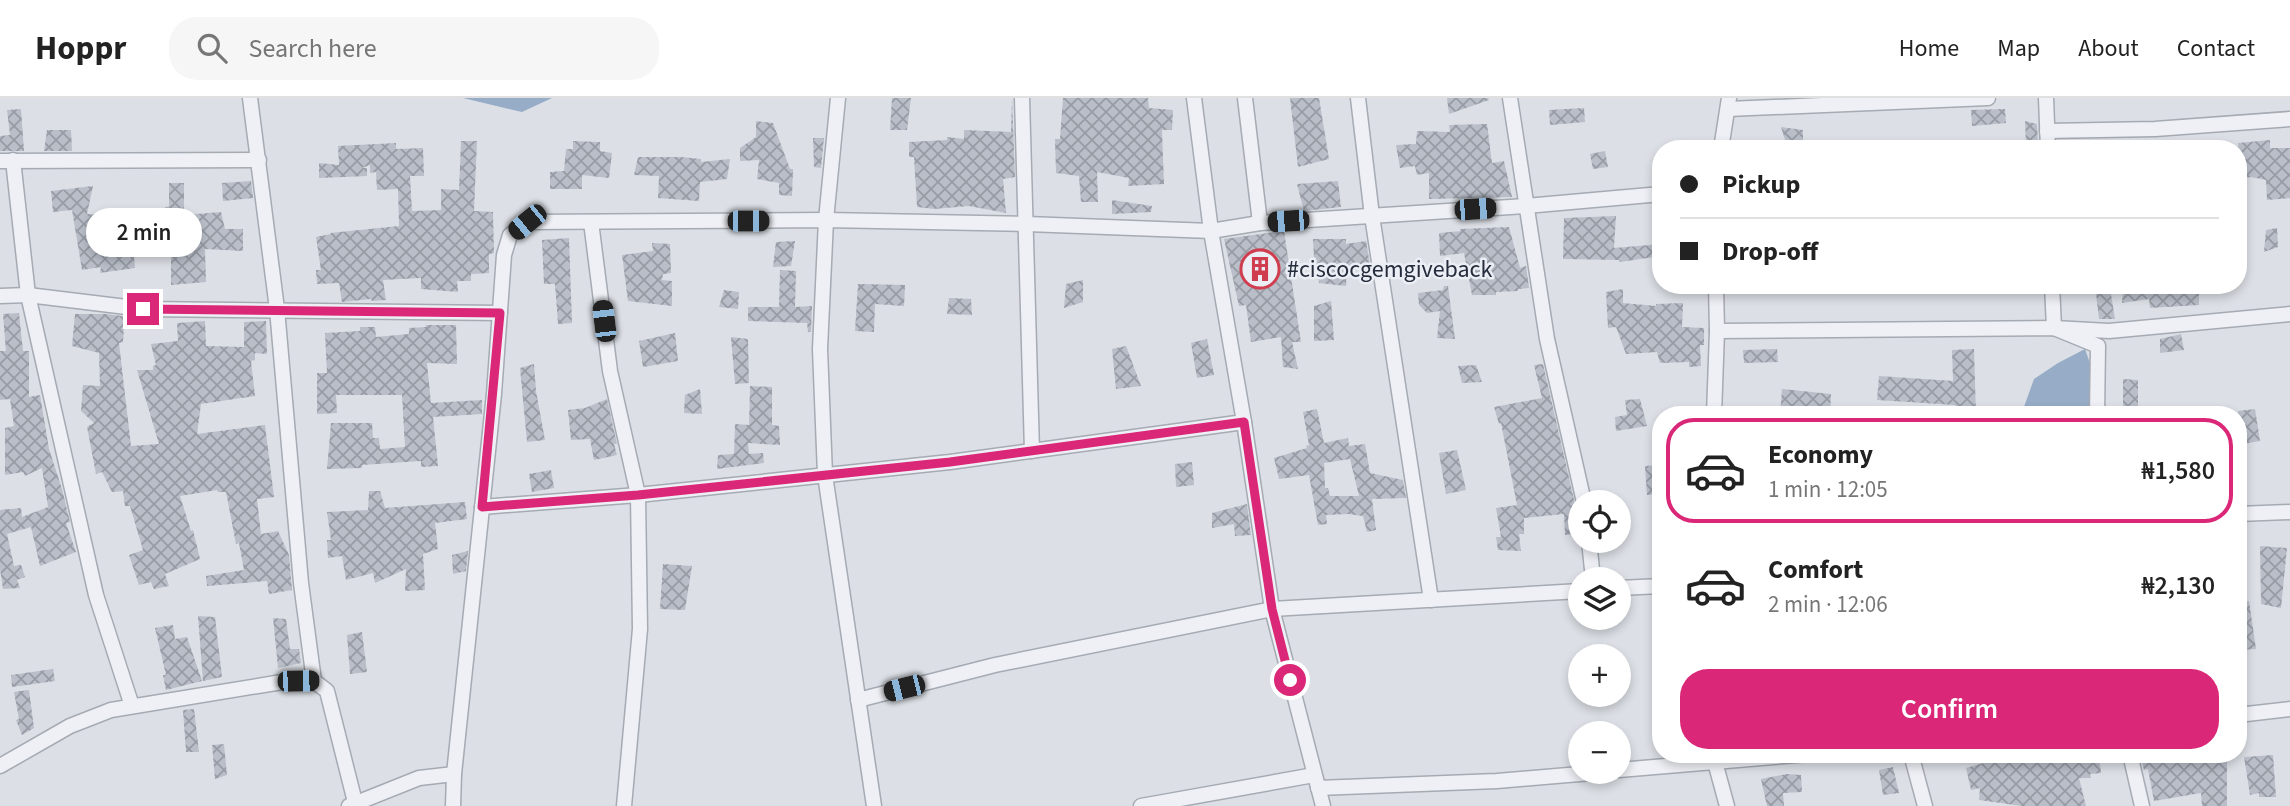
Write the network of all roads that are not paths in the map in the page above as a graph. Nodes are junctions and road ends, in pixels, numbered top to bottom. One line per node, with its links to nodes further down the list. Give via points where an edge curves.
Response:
1 (250, 98): 16 (street)
2 (838, 98): 20 (street)
3 (1022, 98): 23 (street)
4 (1194, 98): 24 (street)
5 (1245, 98): 22 (street)
6 (1358, 98): 19 (street)
7 (1510, 98): 18 (street)
8 (1988, 98): 10 (street)
9 (2046, 98): 12 (street)
10 (1728, 104): 13 (street)
11 (2290, 119): 12 (street)
12 (2047, 131): 14 (street)
13 (1722, 140)
14 (2048, 140)
15 (6, 160): 16 (street); 27 (street)
16 (259, 160): 29 (street)
17 (1652, 195): 18 (street)
18 (1526, 206): 19 (street); 39 (street, via 1547,339)
19 (1372, 216): 22 (street); 47 (street)
20 (826, 220): 21 (street); 23 (street); 38 (street, via 820,349)
21 (591, 222): 30 (street, via 527,222 510,235); 40 (street, via 610,371)
22 (1260, 223): 24 (street)
23 (1027, 224): 24 (street); 37 (street)
24 (1211, 231): 36 (street)
25 (1716, 294): 33 (street)
26 (2052, 294): 32 (street)
27 (28, 295): 28 (street); 29 (street, via 143,309); 51 (street, via 96,595)
28 (0, 296)
29 (277, 309): 30 (street); 49 (street)
30 (500, 313): 41 (street)
31 (2290, 314): 32 (street, via 2109,331)
32 (2054, 328): 33 (street); 35 (street, via 2098,346)
33 (1717, 331): 34 (street)
34 (1714, 406)
35 (2097, 406)
36 (1244, 422): 37 (street); 48 (street)
37 (1032, 451): 38 (street)
38 (825, 475): 40 (street); 50 (street)
39 (1581, 490)
40 (638, 495): 41 (street); 65 (street, via 640,629)
41 (482, 507): 60 (street)
42 (2290, 512): 43 (street)
43 (2247, 514)
44 (1652, 586): 45 (street)
45 (1631, 587)
46 (1568, 592): 47 (street)
47 (1431, 600): 48 (street)
48 (1272, 609): 50 (street, via 995,665); 62 (street)
49 (314, 681): 51 (street); 63 (street, via 327,691)
50 (858, 700): 66 (street)
51 (132, 706): 58 (street, via 70,726)
52 (2290, 709): 53 (street)
53 (2247, 714)
54 (1680, 763): 59 (street)
55 (1707, 763): 69 (street)
56 (1913, 763): 70 (street)
57 (2132, 763): 71 (street)
58 (0, 766)
59 (1631, 769)
60 (454, 774): 63 (street, via 419,778); 64 (street)
61 (1568, 775): 62 (street, via 1497,781)
62 (1316, 782): 67 (street); 68 (street)
63 (352, 804)
64 (453, 806)
65 (624, 806)
66 (874, 806)
67 (1141, 806)
68 (1323, 806)
69 (1727, 806)
70 (1925, 806)
71 (2142, 806)

